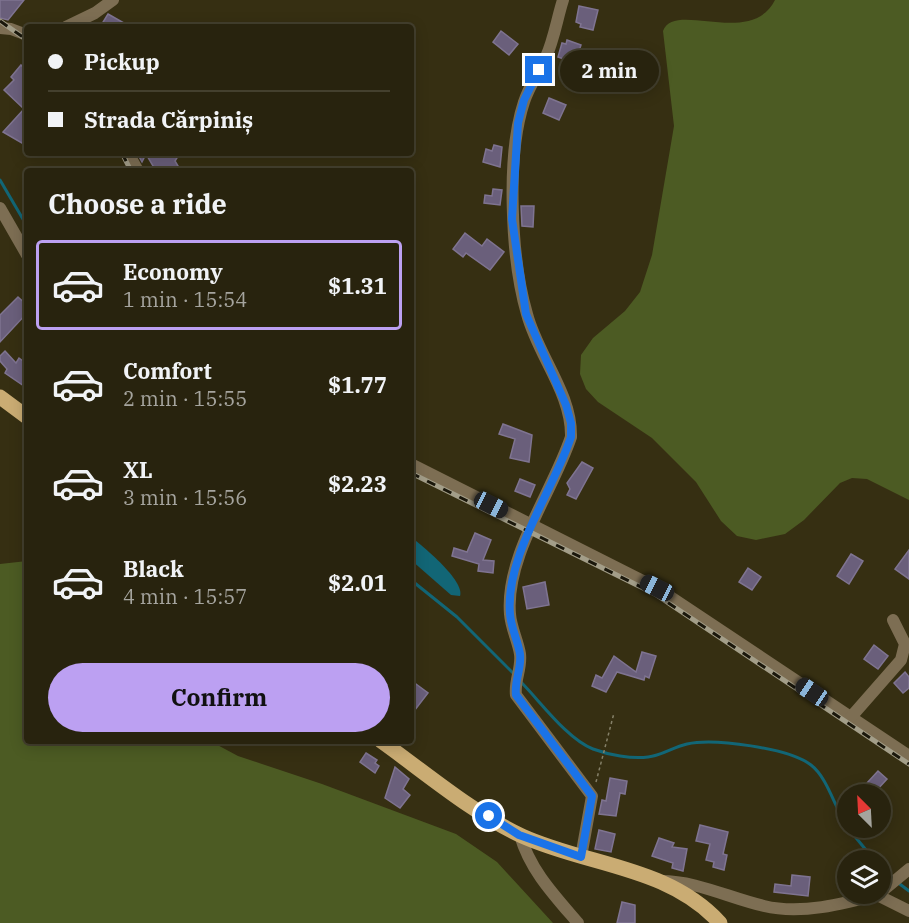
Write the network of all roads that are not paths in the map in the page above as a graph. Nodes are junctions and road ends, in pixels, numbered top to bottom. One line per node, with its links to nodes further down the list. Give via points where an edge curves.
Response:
1 (113, 0): 3 (street)
2 (563, 0): 11 (street, via 546,56 524,100 518,123 512,219 526,314 571,423 567,449)
3 (72, 24)
4 (0, 28): 5 (street)
5 (24, 34)
6 (0, 208): 7 (street)
7 (24, 250)
8 (0, 397): 9 (main road)
9 (24, 415)
10 (414, 466): 11 (street)
11 (531, 526): 13 (street, via 657,588); 17 (street, via 510,602 520,653 514,685 516,695 592,796)
12 (893, 620): 13 (street, via 905,644 901,660)
13 (851, 717): 15 (street)
14 (385, 744): 16 (main road)
15 (909, 756)
16 (519, 835): 17 (main road); 24 (street, via 534,870)
17 (581, 857): 19 (main road)
18 (907, 869): 20 (street)
19 (659, 881): 22 (street, via 681,881 787,909); 25 (main road, via 689,896)
20 (891, 884)
21 (891, 899): 23 (street)
22 (837, 904)
23 (909, 911)
24 (578, 923)
25 (720, 923)

